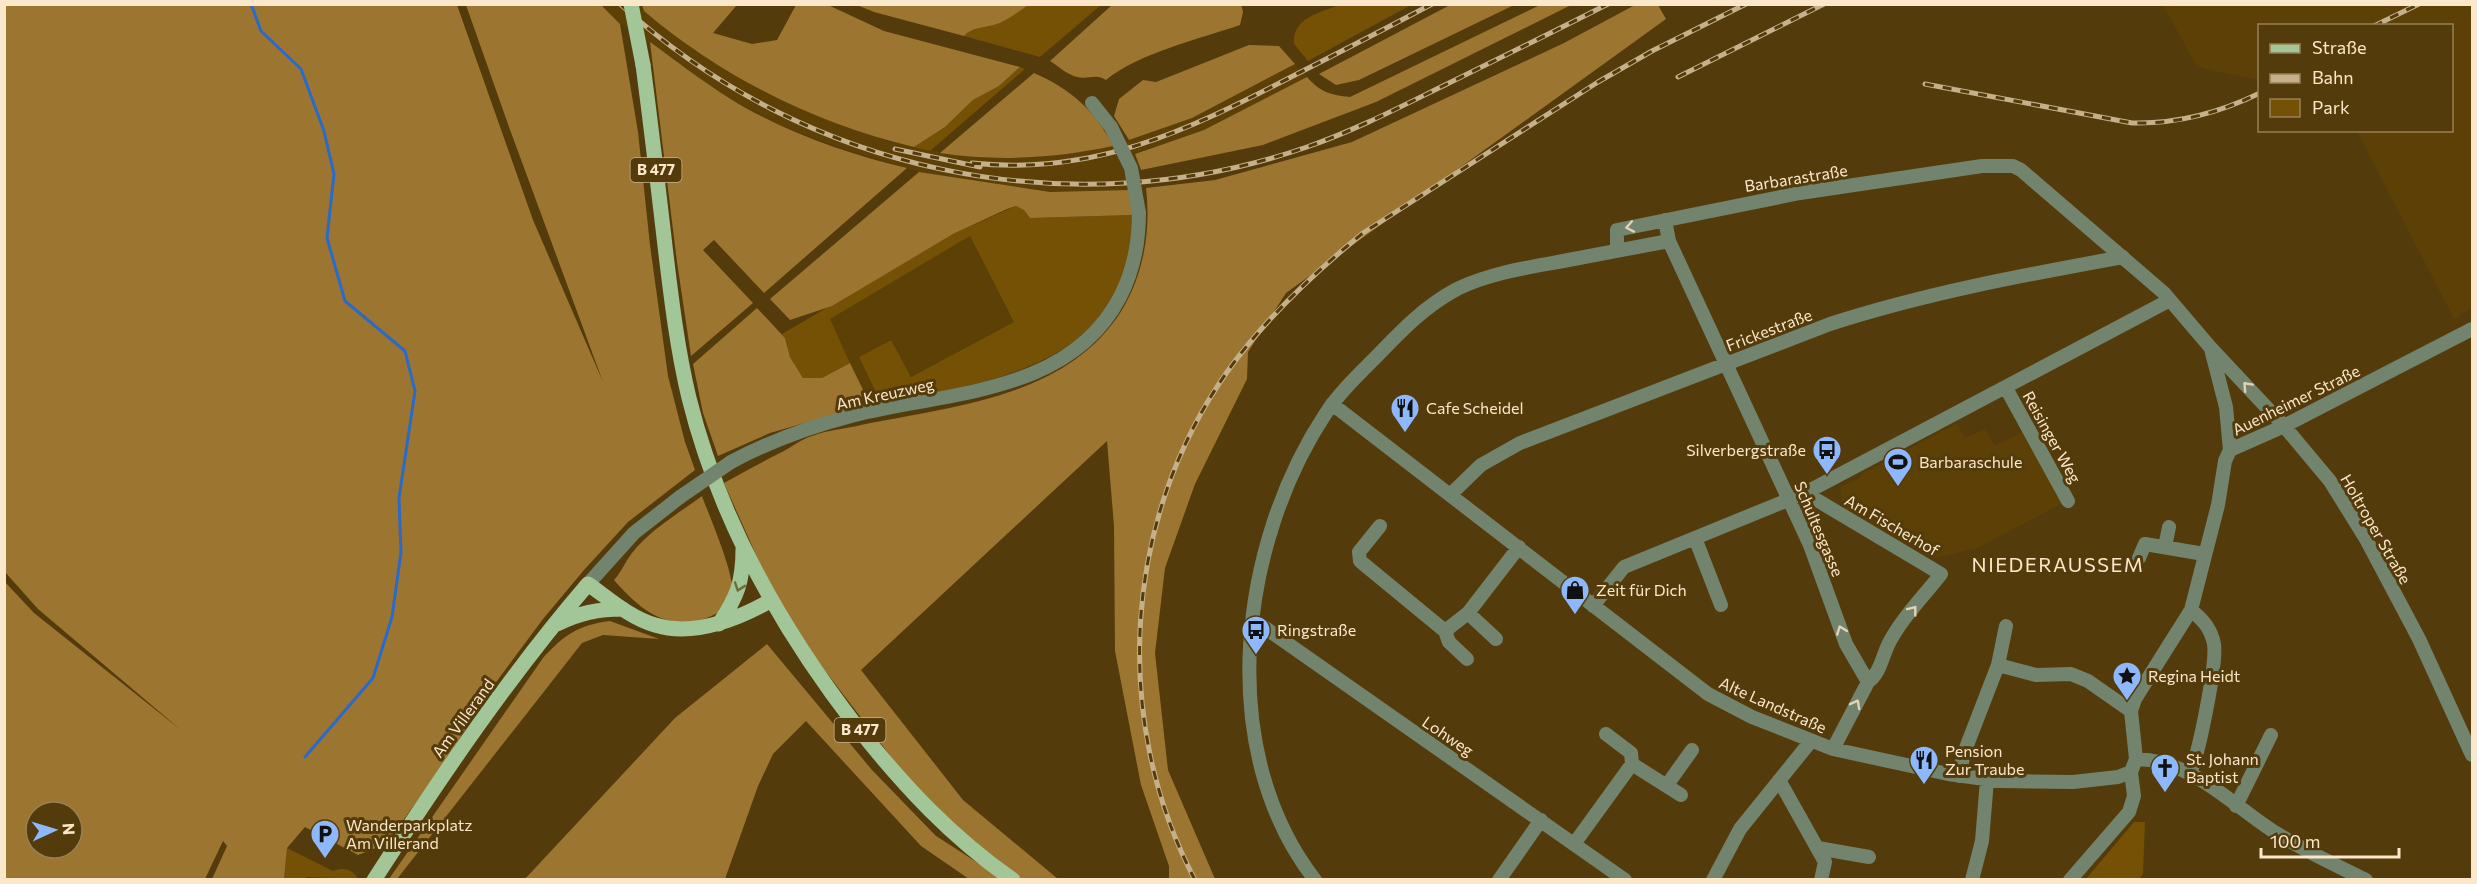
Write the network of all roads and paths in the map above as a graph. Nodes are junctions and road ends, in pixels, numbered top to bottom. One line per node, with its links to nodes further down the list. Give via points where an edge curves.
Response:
1 (631, 4): 23 (main road, B 477, bridge, via 643,65 688,396 716,483)
2 (1092, 103): 28 (street, Am Kreuzweg, bridge, via 1111,127 1131,168 1139,213 1130,276 1111,315 1096,333 1050,366 1003,384 853,416 777,441 731,462 634,533)
3 (2003, 165): 4 (street, Barbarastraße, via 1800,193); 7 (street, Holtroper Straße, via 2021,170)
4 (1665, 220): 5 (street, Schultesgasse); 6 (street, Barbarastraße, one-way to 6, via 1617,230)
5 (1669, 241): 6 (street); 11 (street, Schultesgasse)
6 (1617, 251): 13 (street, via 1516,270 1457,289 1420,312)
7 (2123, 257): 8 (street, Holtroper Straße); 11 (street, Frickestraße, via 2012,277 1881,309 1830,324)
8 (2170, 300): 10 (street, Holtroper Straße); 12 (street)
9 (2472, 329): 14 (street, Auenheimer Straße)
10 (2210, 347): 14 (street, Holtroper Straße, one-way to 10); 15 (street, Holtroper Straße, via 2226,407)
11 (1728, 364): 17 (street, Frickestraße, via 1520,443 1481,465); 18 (street, Schultesgasse)
12 (2006, 388): 16 (street); 19 (street, Reisinger Weg)
13 (1332, 404): 17 (street, Alte Landstraße); 36 (street, via 1299,460 1280,504 1261,567)
14 (2284, 426): 15 (street, Auenheimer Straße); 50 (street, Holtroper Straße, via 2330,481 2366,539 2424,649)
15 (2230, 450): 26 (street, Auenheimer Straße)
16 (1805, 493): 18 (street); 43 (street, Am Fischerhof, one-way to 16, via 1893,636 1941,574)
17 (1451, 494): 24 (street, Alte Landstraße)
18 (1790, 500): 22 (street); 43 (street, Schultesgasse, one-way to 18, via 1846,644 1817,561)
19 (2068, 501)
20 (1380, 526): 39 (street, via 1359,552 1360,561)
21 (2169, 526): 25 (street)
22 (1695, 538): 30 (street); 31 (street, via 1624,567)
23 (743, 546): 29 (main road, B 477); 35 (main road, one-way to 35, via 739,590)
24 (1519, 547): 31 (street, Alte Landstraße); 34 (street)
25 (2165, 547): 26 (street); 27 (street, via 2145,544)
26 (2204, 554): 33 (street, Auenheimer Straße)
27 (2139, 558)
28 (588, 584): 32 (main road); 38 (main road, Am Villerand)
29 (771, 601): 35 (main road); 65 (main road, B 477, via 824,684 897,777 946,827)
30 (1721, 605)
31 (1593, 606): 47 (street, Alte Landstraße, via 1708,694)
32 (623, 609): 35 (main road, via 655,625 683,629); 38 (main road, via 576,614)
33 (2191, 610): 44 (street, Auenheimer Straße); 53 (street, via 2207,626 2214,646 2203,724)
34 (1468, 613): 39 (street); 40 (street)
35 (719, 624)
36 (1252, 624): 60 (street, Lohweg, via 1264,627); 66 (street, via 1251,702 1263,771 1287,835)
37 (2006, 626): 42 (street)
38 (551, 627): 64 (main road, Am Villerand, via 429,795)
39 (1445, 631): 41 (street, via 1449,642)
40 (1496, 639)
41 (1467, 659)
42 (1998, 665): 44 (street, via 2036,675 2071,674); 54 (street)
43 (1868, 682): 48 (street, one-way to 43)
44 (2131, 711): 52 (street)
45 (1606, 734): 51 (street, via 1631,753)
46 (2271, 735): 59 (street)
47 (1811, 741): 48 (street, Alte Landstraße); 55 (street)
48 (1833, 749): 54 (street, Alte Landstraße)
49 (1692, 750): 57 (street)
50 (2472, 755)
51 (1632, 764): 57 (street); 61 (street)
52 (2134, 766): 53 (street, Alte Landstraße, via 2155,760); 56 (street, Alte Landstraße, via 2118,777 2073,782); 72 (street, via 2134,796 2129,812)
53 (2190, 772): 59 (street, Alte Landstraße)
54 (1959, 776): 56 (street, Alte Landstraße)
55 (1779, 780): 62 (street); 69 (street, via 1740,829)
56 (1987, 780): 71 (street, via 1982,838)
57 (1667, 785): 58 (street)
58 (1681, 795)
59 (2236, 806): 73 (street, Alte Landstraße, via 2279,835)
60 (1541, 820): 61 (street, Lohweg); 67 (street)
61 (1574, 844): 68 (street, Lohweg)
62 (1818, 848): 63 (street); 70 (street, via 1825,862)
63 (1869, 857)
64 (374, 879)
65 (1012, 879)
66 (1316, 879)
67 (1499, 879)
68 (1625, 879)
69 (1713, 879)
70 (1821, 879)
71 (1972, 879)
72 (2070, 879)
73 (2366, 879)

